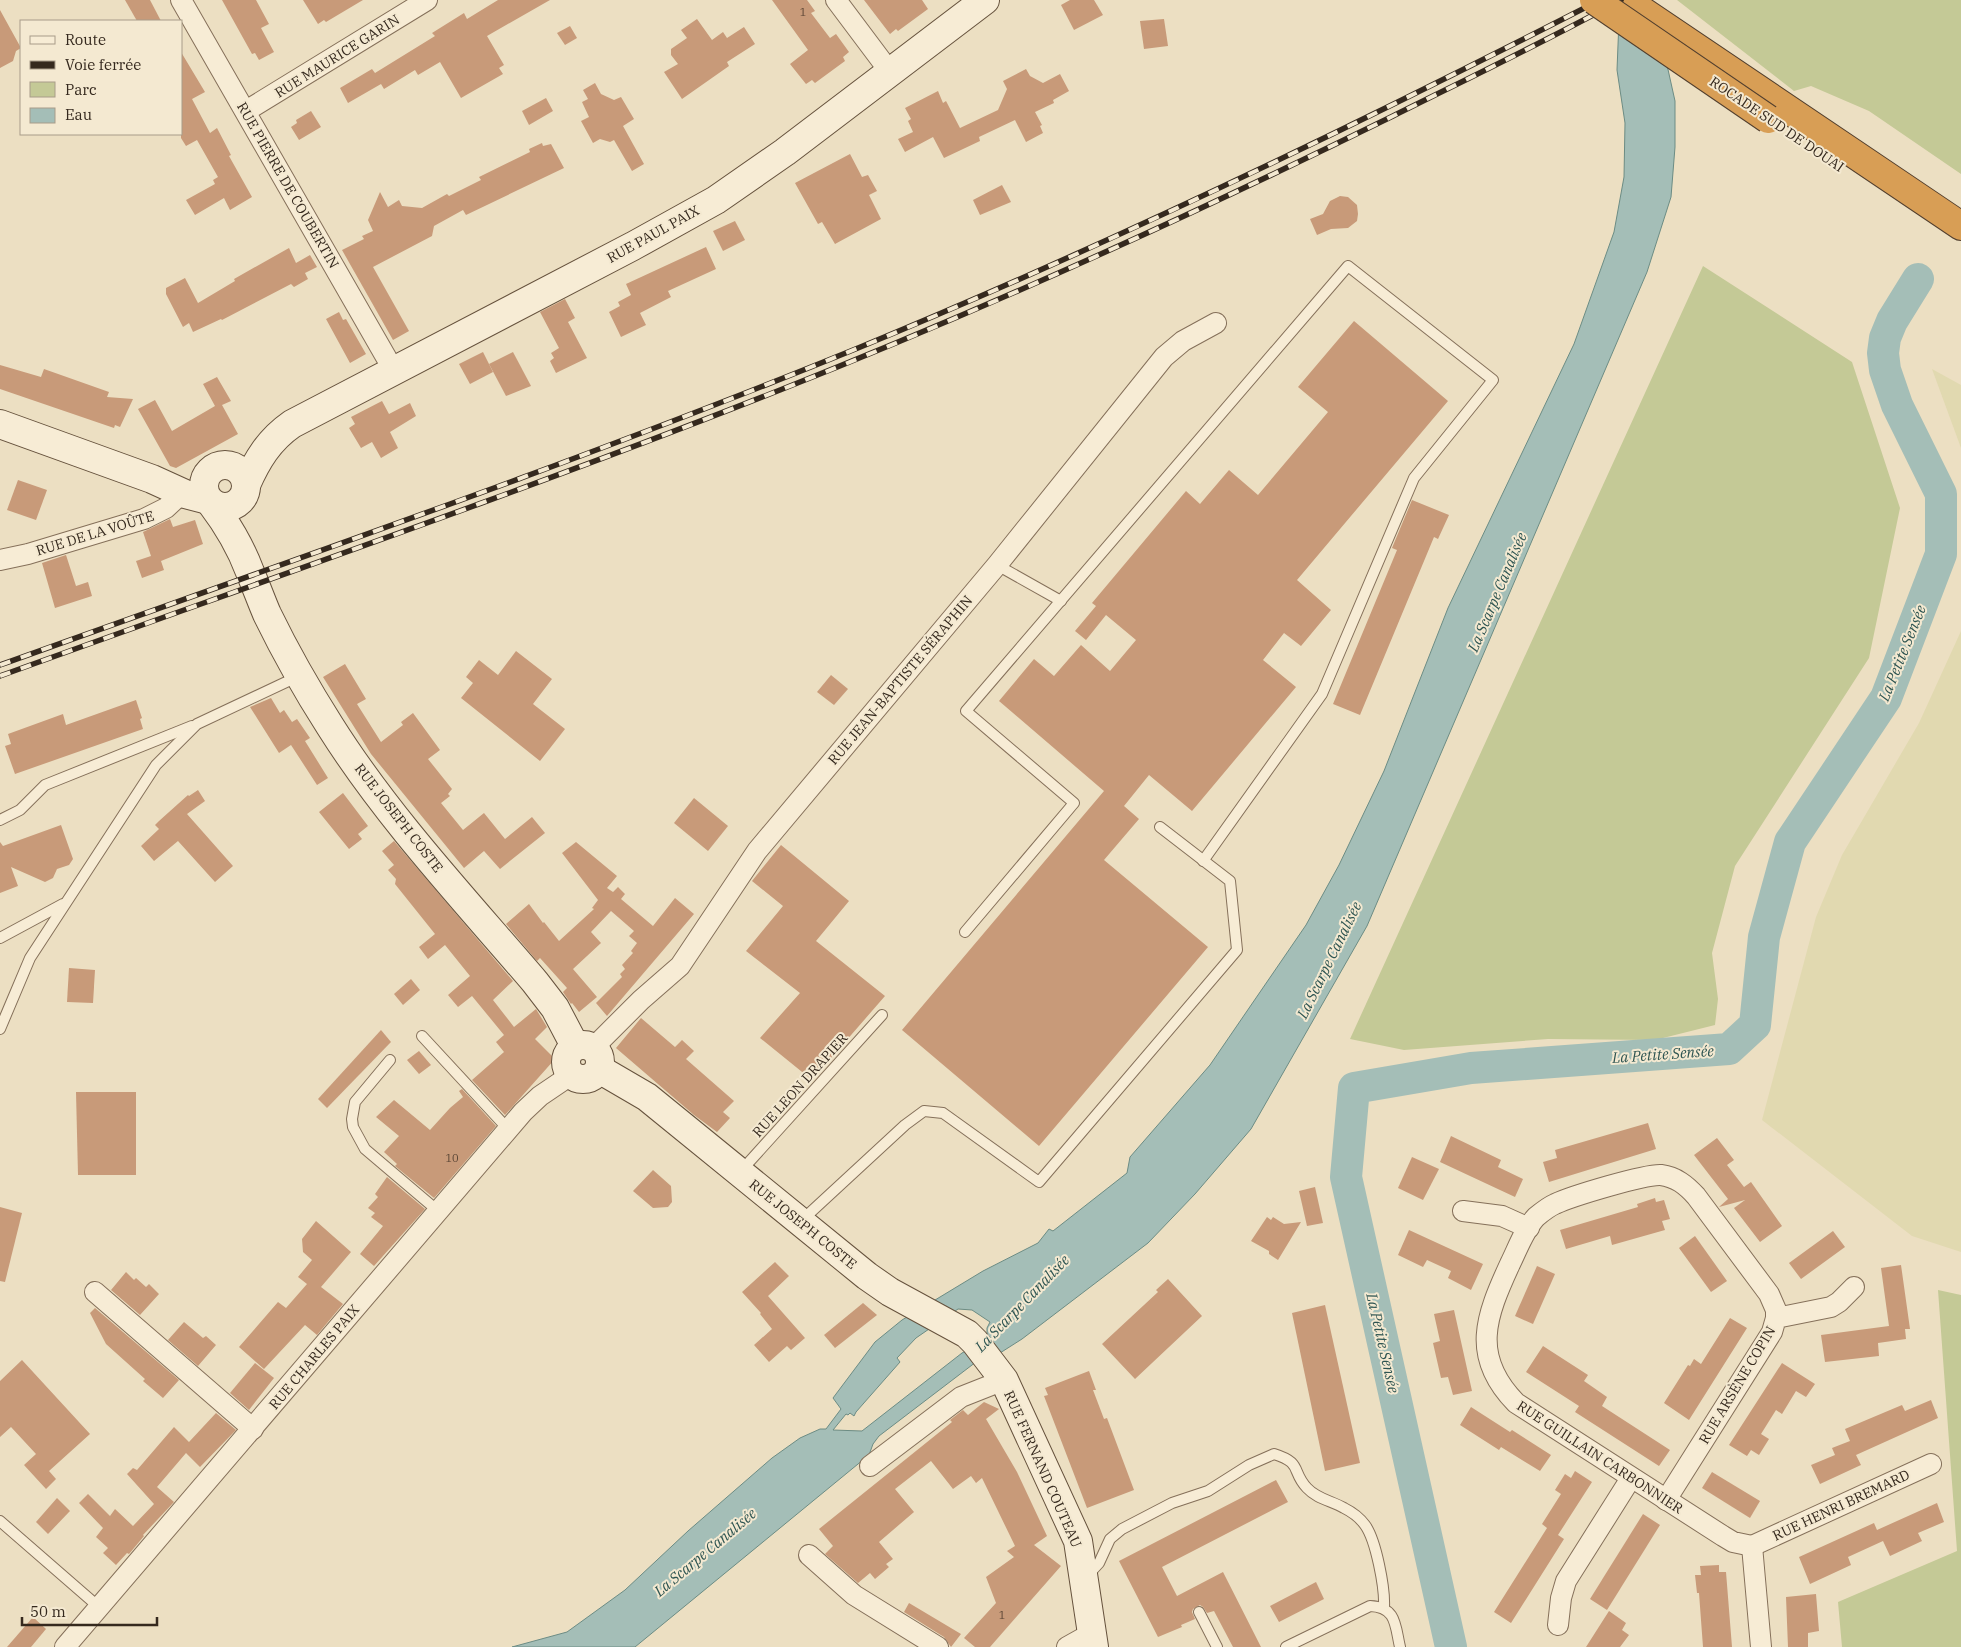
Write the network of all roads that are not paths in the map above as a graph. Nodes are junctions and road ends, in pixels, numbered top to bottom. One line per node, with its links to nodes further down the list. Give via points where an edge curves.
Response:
1 (181, 0): 8 (street, RUE PIERRE DE COUBERTIN)
2 (427, 0): 8 (street, RUE MAURICE GARIN)
3 (836, 0): 7 (street)
4 (986, 0): 7 (street, RUE PAUL PAIX)
5 (1594, 0): 9 (highway, ROCADE SUD DE DOUAI, bridge)
6 (1626, 0): 9 (highway, ROCADE SUD DE DOUAI)
7 (890, 72): 13 (street, RUE PAUL PAIX, via 765,166 709,203 646,240)
8 (246, 111): 13 (street, RUE PIERRE DE COUBERTIN)
9 (1773, 111): 10 (highway, ROCADE SUD DE DOUAI); 11 (highway, ROCADE SUD DE DOUAI)
10 (1961, 226)
11 (1961, 245)
12 (1216, 323): 22 (street, RUE JEAN-BAPTISTE SÉRAPHIN, via 1183,341 1164,357)
13 (394, 371): 15 (street, RUE PAUL PAIX)
14 (0, 424): 17 (street)
15 (292, 424): 16 (street, RUE PAUL PAIX, via 270,433); 18 (street, RUE PAUL PAIX, via 280,432 258,458)
16 (215, 468): 17 (street, RUE PAUL PAIX, via 177,480); 18 (street, via 230,466 238,469 243,476); 20 (street, via 203,483)
17 (152, 479): 19 (street)
18 (244, 491): 20 (street, via 237,504 228,507); 23 (street, RUE JOSEPH COSTE, via 244,532)
19 (182, 493): 20 (street); 21 (street, RUE DE LA VOÛTE, via 166,508 144,519)
20 (210, 502): 23 (street, RUE JOSEPH COSTE, via 228,527)
21 (0, 560)
22 (997, 565): 24 (lane); 36 (street, RUE JEAN-BAPTISTE SÉRAPHIN, via 757,851 680,966 641,1000)
23 (250, 571): 25 (street, RUE JOSEPH COSTE, via 266,612)
24 (1061, 601): 29 (lane, via 1348,266 1493,380 1414,478 1322,694); 31 (lane, via 966,711 1074,803)
25 (300, 676): 26 (lane); 36 (street, RUE JOSEPH COSTE, via 366,779 535,982)
26 (197, 724): 27 (lane, via 45,785 20,810); 30 (lane, via 156,765)
27 (0, 820)
28 (1160, 827): 29 (lane)
29 (1203, 860): 43 (lane, via 1230,881 1238,950 1039,1182 943,1113 924,1111)
30 (64, 904): 32 (lane); 34 (lane, via 30,958)
31 (965, 932)
32 (0, 938)
33 (882, 1015): 40 (lane, RUE LEON DRAPIER)
34 (0, 1029)
35 (422, 1036): 39 (lane)
36 (589, 1055): 38 (street, via 566,1057); 40 (street, RUE JOSEPH COSTE, via 647,1097)
37 (390, 1060): 41 (lane, via 355,1102 353,1127 365,1149)
38 (570, 1075): 39 (street, RUE CHARLES PAIX, via 532,1103)
39 (508, 1129): 41 (street, RUE CHARLES PAIX)
40 (740, 1173): 43 (street, RUE JOSEPH COSTE)
41 (438, 1211): 49 (street, RUE CHARLES PAIX)
42 (1463, 1211): 44 (street, via 1502,1216)
43 (800, 1222): 48 (street, RUE JOSEPH COSTE, via 867,1276 967,1334)
44 (1529, 1228): 47 (street, RUE GUILLAIN CARBONNIER, via 1535,1218 1562,1202 1650,1176 1676,1179 1696,1196 1769,1294); 52 (street, RUE GUILLAIN CARBONNIER, via 1496,1294 1488,1318 1486,1342 1492,1366 1503,1389 1516,1403)
45 (1854, 1287): 47 (street, RUE ARSÈNE COPIN, via 1831,1307)
46 (94, 1292): 49 (street)
47 (1776, 1318): 53 (street, RUE ARSÈNE COPIN, via 1772,1332)
48 (999, 1374): 51 (street, via 961,1397); 57 (street, RUE FERNAND COUTEAU, via 1078,1541)
49 (253, 1428): 58 (street, RUE CHARLES PAIX)
50 (1931, 1464): 55 (street, RUE HENRI BREMARD)
51 (870, 1466)
52 (1631, 1478): 53 (street, RUE GUILLAIN CARBONNIER); 61 (street, via 1566,1581)
53 (1666, 1500): 55 (street, RUE GUILLAIN CARBONNIER, via 1729,1540)
54 (0, 1521): 58 (lane)
55 (1752, 1546): 69 (street)
56 (810, 1555): 64 (street, via 854,1595)
57 (1085, 1578): 59 (lane, via 1099,1563 1110,1539 1122,1529 1172,1503 1208,1491 1249,1465 1274,1454 1294,1464 1314,1495 1344,1507 1366,1526 1384,1592); 62 (street, RUE FERNAND COUTEAU)
58 (100, 1608): 63 (street, RUE CHARLES PAIX)
59 (1384, 1608): 67 (lane, via 1364,1608); 68 (lane, via 1393,1617)
60 (1199, 1612): 66 (lane)
61 (1558, 1626)
62 (1093, 1640): 65 (street)
63 (65, 1647)
64 (938, 1647)
65 (1067, 1647)
66 (1217, 1647)
67 (1286, 1647)
68 (1400, 1647)
69 (1761, 1647)

